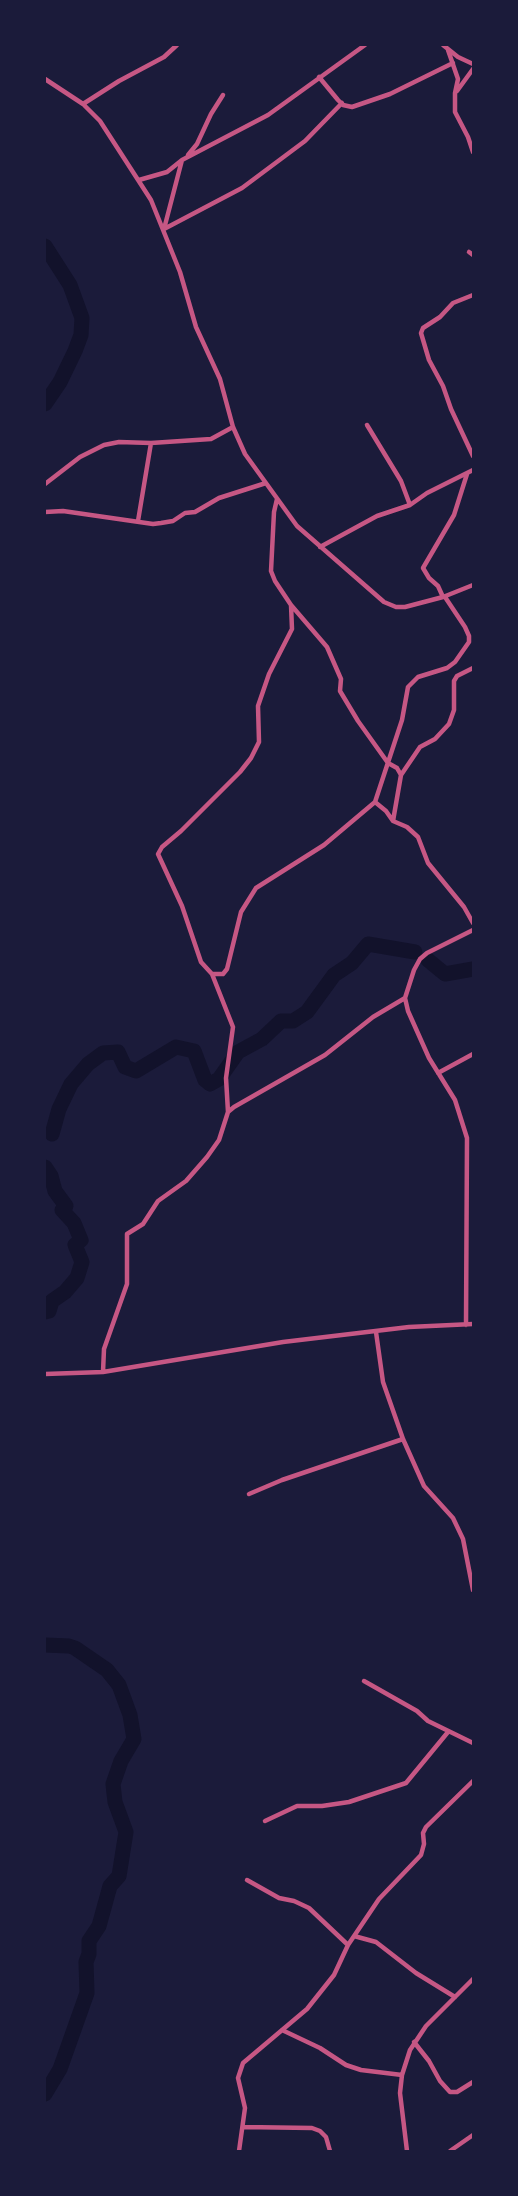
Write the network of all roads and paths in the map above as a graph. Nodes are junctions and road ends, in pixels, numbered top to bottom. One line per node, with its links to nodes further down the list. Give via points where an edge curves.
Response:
1 (177, 45): 13 (street, via 164,57)
2 (365, 45): 8 (street)
3 (443, 45): 4 (street)
4 (448, 50): 5 (street); 6 (street)
5 (453, 63): 10 (street, via 458,79); 12 (street, via 390,94 352,107)
6 (473, 64)
7 (473, 69): 10 (street)
8 (319, 77): 12 (street); 15 (street, via 268,115)
9 (45, 79): 13 (street)
10 (455, 93): 14 (street, via 455,112)
11 (223, 95): 15 (street, via 197,144)
12 (342, 103): 17 (street, via 305,141 242,188)
13 (83, 104): 16 (street, via 100,121)
14 (473, 152)
15 (182, 160): 16 (street, via 167,172); 17 (street)
16 (138, 180): 17 (street)
17 (164, 229): 20 (street, via 196,327 220,379)
18 (473, 294): 22 (street, via 453,303 420,333)
19 (367, 425): 28 (street, via 401,481)
20 (233, 428): 21 (street, via 211,439); 25 (street, via 245,454)
21 (151, 443): 26 (street, via 104,445 80,457); 30 (street)
22 (473, 456)
23 (473, 470): 24 (street)
24 (467, 474): 28 (street); 33 (street, via 454,515 423,568)
25 (266, 483): 27 (street); 30 (street, via 219,498 173,521 153,524)
26 (45, 484)
27 (277, 499): 31 (street, via 297,526); 34 (street, via 271,571)
28 (410, 505): 31 (street, via 377,516)
29 (45, 512): 30 (street)
30 (138, 520)
31 (320, 547): 33 (street, via 384,602 405,607)
32 (473, 585): 33 (street)
33 (444, 597): 36 (street, via 465,627 469,642 447,668 418,677 408,687)
34 (291, 605): 36 (street, via 327,647 341,679 340,691); 42 (street, via 292,629 258,706 260,735 255,750 240,772 158,854 182,906 201,962)
35 (473, 668): 37 (street, via 454,681 454,710 449,724 435,739 420,747)
36 (388, 763): 37 (street, via 398,768); 38 (street)
37 (401, 775): 39 (street)
38 (375, 802): 39 (street); 42 (street, via 324,844 255,888 241,912 227,969 223,974)
39 (393, 821): 40 (street, via 418,837 428,863)
40 (473, 923)
41 (473, 930): 43 (street, via 420,959)
42 (212, 974): 46 (street, via 233,1027 226,1068)
43 (405, 998): 45 (street); 46 (street, via 373,1017 325,1055)
44 (473, 1054): 45 (street)
45 (438, 1073): 48 (street, via 455,1100 467,1138)
46 (228, 1112): 52 (street, via 219,1140 207,1157 186,1181 158,1201 143,1224 128,1234 127,1284 104,1349)
47 (473, 1217): 48 (street)
48 (466, 1218): 49 (street)
49 (466, 1324): 50 (street); 51 (street)
50 (473, 1324)
51 (376, 1332): 52 (street, via 283,1342); 54 (street, via 383,1382)
52 (103, 1372): 53 (street)
53 (45, 1374)
54 (403, 1439): 55 (street); 56 (street, via 424,1486 453,1518 463,1539)
55 (249, 1494)
56 (473, 1590)
57 (364, 1681): 58 (street)
58 (448, 1732): 59 (street); 61 (street, via 406,1783 349,1802 297,1806)
59 (473, 1743)
60 (473, 1781): 63 (street, via 426,1827 421,1855 380,1899)
61 (265, 1821)
62 (247, 1880): 64 (street, via 279,1898 309,1908)
63 (354, 1936): 64 (street); 66 (street, via 376,1942)
64 (348, 1945): 67 (street, via 334,1975 307,2009)
65 (473, 1979): 66 (street)
66 (455, 1997): 68 (street)
67 (282, 2030): 69 (street, via 346,2065); 71 (street, via 240,2067)
68 (414, 2042): 69 (street); 70 (street, via 450,2092)
69 (402, 2075): 75 (street, via 400,2102)
70 (473, 2082)
71 (243, 2127): 73 (street); 74 (street, via 312,2128 326,2137)
72 (473, 2135): 76 (street)
73 (239, 2151)
74 (330, 2151)
75 (407, 2151)
76 (450, 2151)

